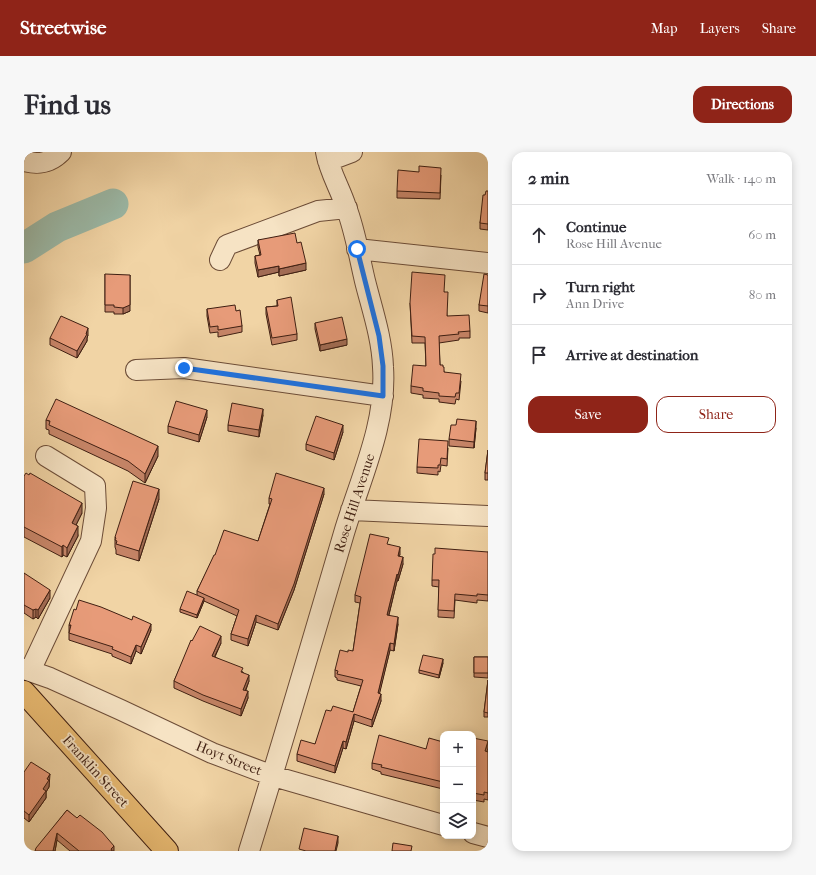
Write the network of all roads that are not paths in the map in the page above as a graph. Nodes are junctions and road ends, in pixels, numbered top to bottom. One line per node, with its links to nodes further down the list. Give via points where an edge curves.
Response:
1 (61, 152): 4 (street, via 43,163 33,164)
2 (352, 152): 3 (street)
3 (327, 157): 5 (street, Rose Hill Avenue)
4 (24, 161)
5 (346, 208): 6 (street, Rose Hill Avenue); 7 (street, via 318,212 227,244)
6 (357, 249): 8 (street); 10 (street, Rose Hill Avenue, via 379,336)
7 (220, 260)
8 (488, 263)
9 (136, 370): 10 (street, via 184,368)
10 (383, 396): 12 (street, Rose Hill Avenue, via 372,447)
11 (46, 456): 14 (street, via 95,486 96,508 91,541)
12 (351, 510): 13 (street); 16 (street, Rose Hill Avenue)
13 (488, 516)
14 (27, 670): 16 (street, Hoyt Street, via 212,753)
15 (24, 692): 20 (main road, Franklin Street)
16 (273, 776): 17 (street, Hoyt Street); 21 (street, Rose Hill Avenue)
17 (440, 823)
18 (476, 834): 19 (street)
19 (488, 837)
20 (167, 851)
21 (249, 851)

